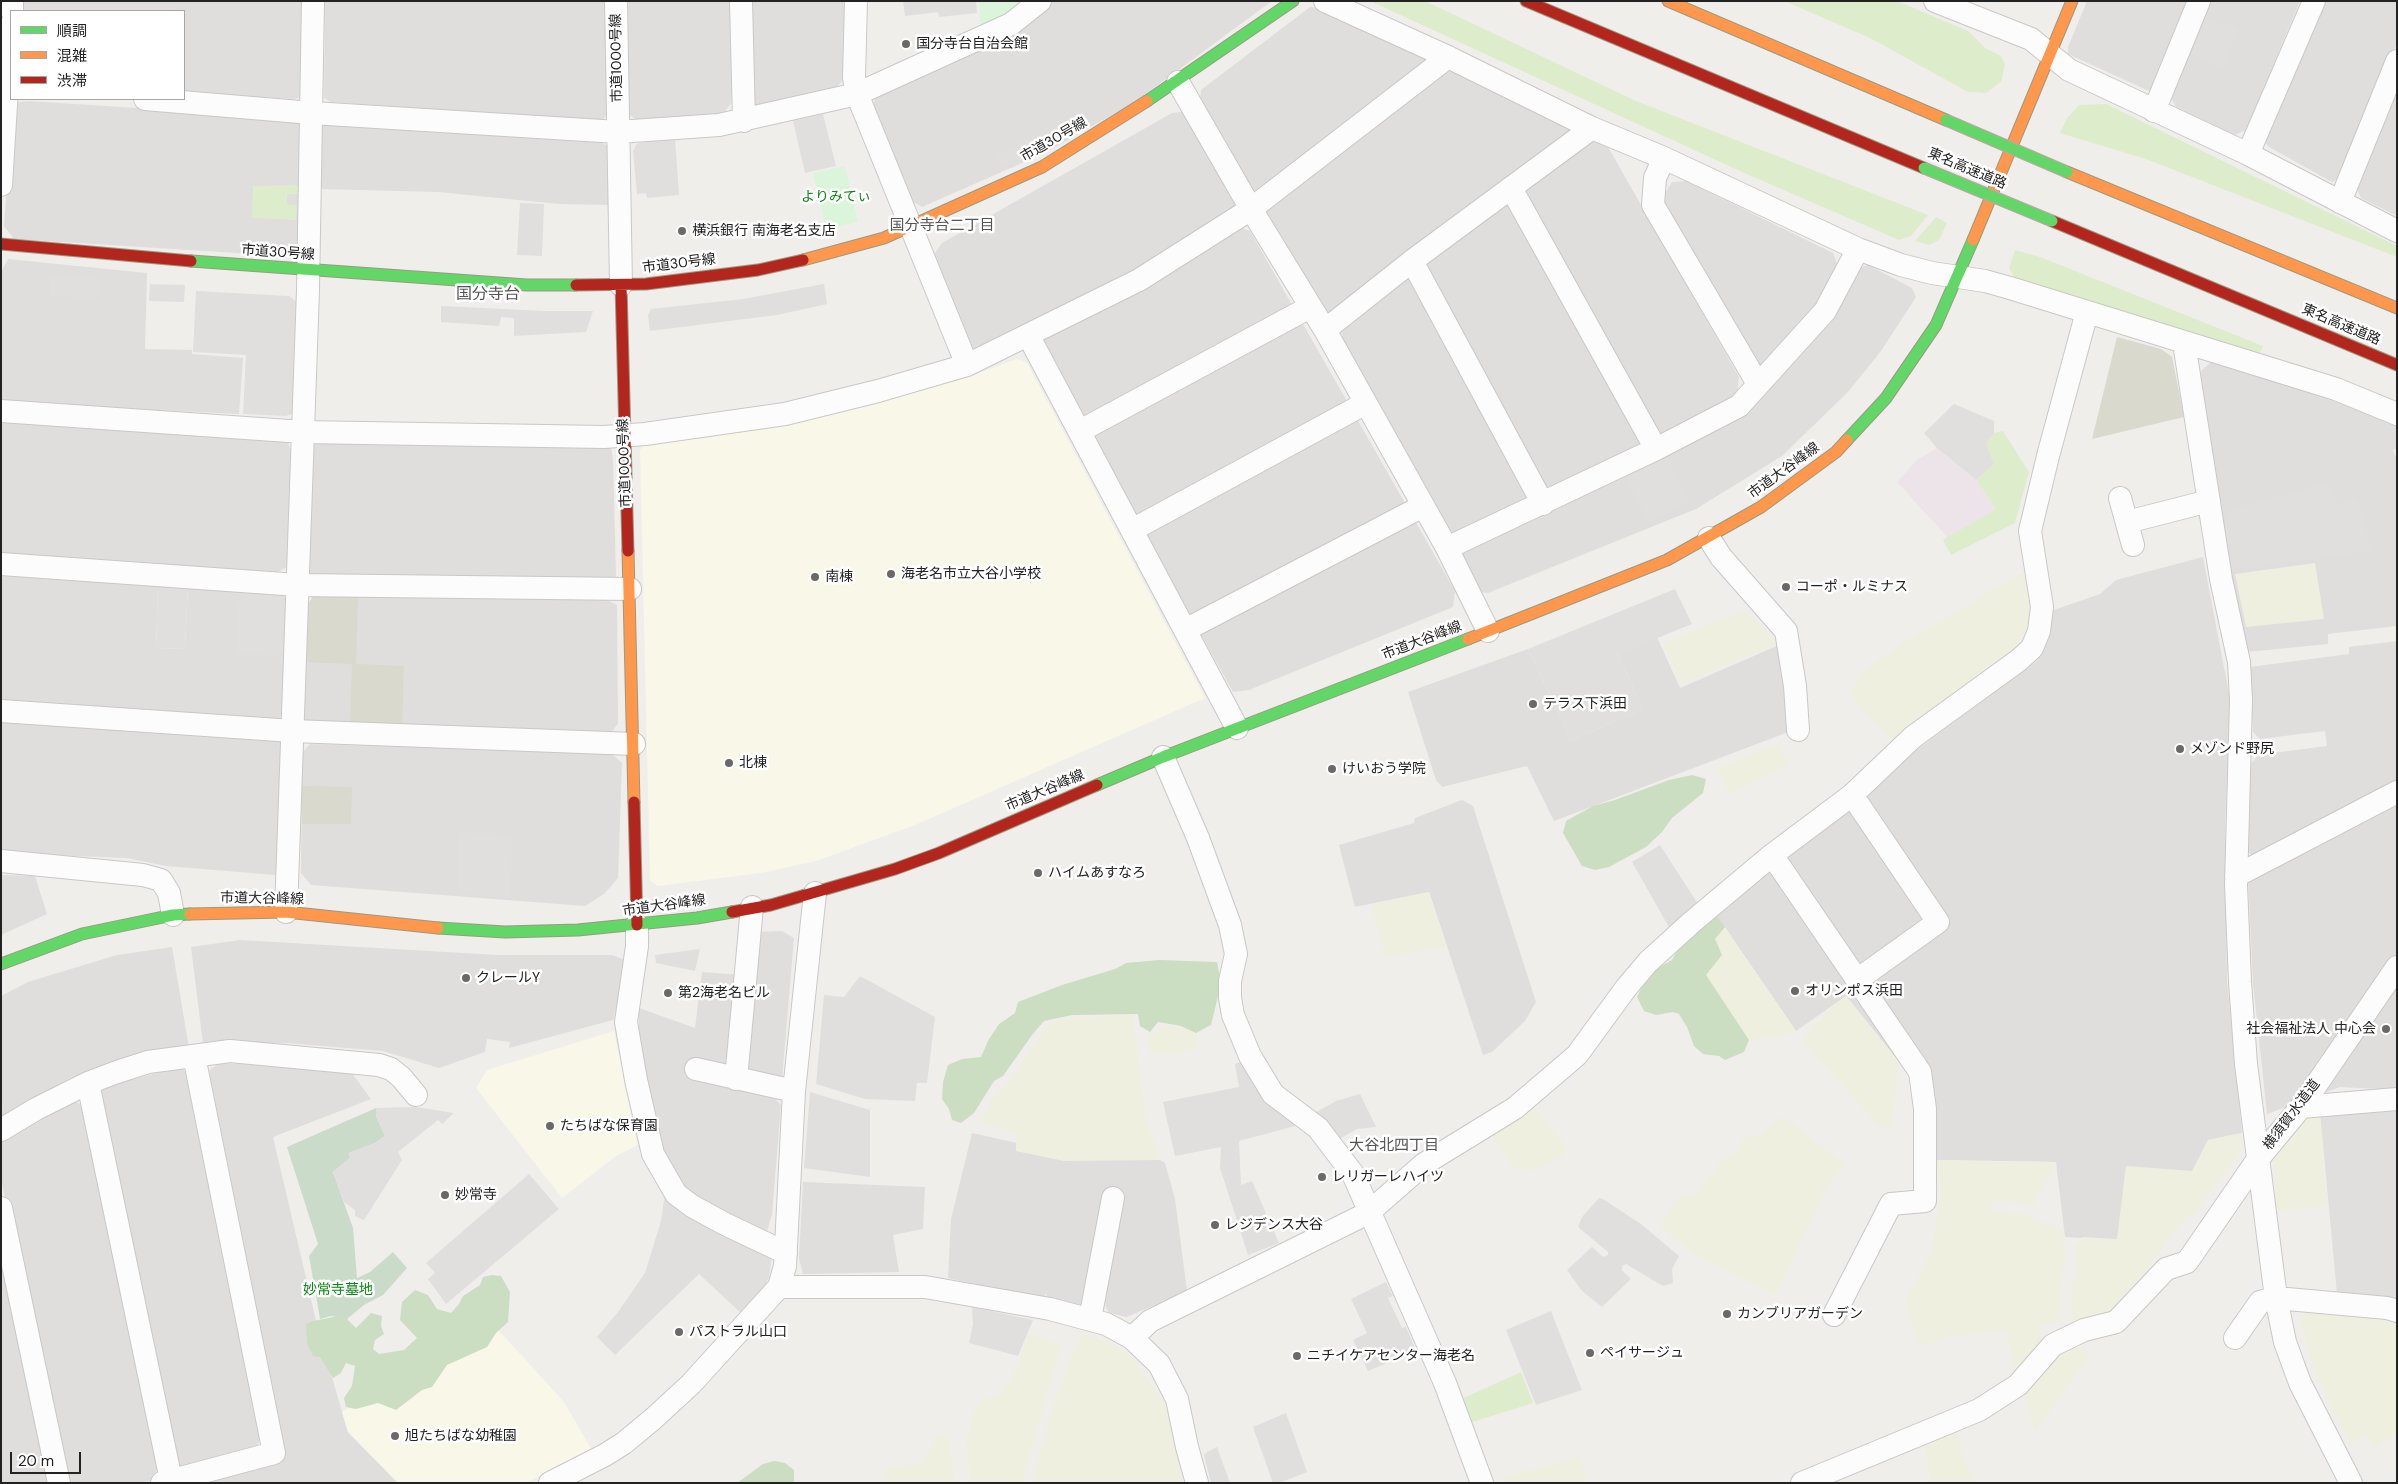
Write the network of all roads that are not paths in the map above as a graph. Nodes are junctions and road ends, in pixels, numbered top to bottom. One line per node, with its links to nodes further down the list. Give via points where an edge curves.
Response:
1 (313, 1): 23 (street)
2 (616, 1): 26 (street, 市道1000号線)
3 (741, 1): 24 (street)
4 (856, 1): 20 (street, via 854,78)
5 (1040, 1): 20 (street, via 1011,24)
6 (1293, 1): 18 (main road, 市道30号線)
7 (1325, 1): 15 (street)
8 (1526, 1): 48 (main road, 東名高速道路, bridge)
9 (1668, 1): 42 (main road, bridge, via 2067,172)
10 (1935, 1): 16 (street, via 2031,39)
11 (2072, 1): 16 (main road, 市道大谷峰線)
12 (2199, 1): 22 (street)
13 (2314, 1): 27 (street)
14 (10, 40): 19 (street)
15 (1448, 57): 25 (street); 32 (street)
16 (2048, 58): 22 (street); 39 (main road, 市道大谷峰線)
17 (2397, 61): 31 (street)
18 (1178, 82): 32 (street); 33 (main road, 市道30号線, via 1042,167)
19 (7, 87): 29 (street)
20 (857, 94): 24 (street); 33 (street)
21 (157, 100): 23 (street)
22 (2154, 111): 27 (street)
23 (312, 113): 26 (street); 38 (street)
24 (744, 121): 26 (street)
25 (1592, 128): 28 (street); 30 (street)
26 (618, 132): 40 (street, 市道1000号線)
27 (2248, 154): 31 (street)
28 (1664, 158): 36 (street); 49 (street, via 1655,178 1653,205)
29 (1, 185)
30 (1511, 188): 37 (street); 56 (street)
31 (2340, 202): 34 (street)
32 (1251, 209): 41 (street); 45 (street, via 1139,280)
33 (912, 226): 40 (main road, 市道30号線, via 838,252 758,270); 47 (street)
34 (2397, 230)
35 (1, 244): 38 (main road, 市道30号線)
36 (1858, 249): 39 (street, via 1901,265); 49 (street, via 1825,311)
37 (1412, 260): 44 (street); 59 (street)
38 (309, 271): 40 (main road, 市道30号線, via 527,285); 54 (street)
39 (1958, 277): 43 (street, via 1985,281); 63 (main road, 市道大谷峰線, via 1936,325 1886,398 1836,452 1761,507)
40 (621, 285): 55 (main road, 市道1000号線)
41 (1310, 307): 44 (street); 53 (street)
42 (2397, 308)
43 (2087, 312): 46 (street); 78 (street, via 2030,531 2042,606 2039,631 2032,648 1913,736)
44 (1325, 330): 50 (street)
45 (1028, 335): 47 (street); 53 (street)
46 (2184, 343): 52 (street, via 2336,389); 58 (street)
47 (967, 365): 55 (street, via 878,392 785,414)
48 (2397, 365)
49 (1758, 384): 56 (street, via 1739,406)
50 (1364, 404): 60 (street); 62 (street)
51 (1, 411): 54 (street)
52 (2397, 414)
53 (1080, 431): 62 (street)
54 (302, 432): 55 (street); 67 (street)
55 (624, 436): 68 (main road, 市道1000号線)
56 (1656, 449): 59 (street)
57 (2120, 498): 61 (street)
58 (2208, 501): 61 (street); 81 (street, via 2239,662 2241,700)
59 (1542, 504): 65 (street)
60 (1423, 506): 65 (street); 69 (street)
61 (2127, 522): 64 (street)
62 (1132, 530): 69 (street)
63 (1709, 538): 70 (main road, 市道大谷峰線, via 1667,560); 73 (street, via 1721,557 1786,631)
64 (2133, 545)
65 (1447, 548): 70 (street)
66 (1, 564): 67 (street)
67 (298, 585): 68 (street); 74 (street)
68 (630, 589): 75 (main road, 市道1000号線)
69 (1186, 629): 72 (street)
70 (1488, 631): 72 (main road, 市道大谷峰線)
71 (1, 711): 74 (street)
72 (1237, 728): 76 (main road, 市道大谷峰線)
73 (1798, 730)
74 (293, 731): 75 (street); 84 (street)
75 (634, 744): 86 (main road, 市道1000号線)
76 (1163, 757): 82 (main road, 市道大谷峰線, via 939,853); 102 (street, via 1198,838 1230,925 1236,954 1230,998 1233,1015 1250,1056 1273,1094 1324,1135 1353,1174)
77 (2397, 792): 81 (street)
78 (1852, 795): 79 (street); 89 (street, via 1938,922)
79 (1772, 855): 89 (street); 102 (street, via 1648,962 1577,1055 1515,1108 1424,1164)
80 (1, 861): 85 (street, via 143,875 161,880 169,892)
81 (2236, 876): 99 (street, via 2245,1055)
82 (815, 893): 83 (main road, 市道大谷峰線); 94 (street)
83 (752, 908): 86 (main road, 市道大谷峰線); 92 (street)
84 (286, 912): 85 (main road, 市道大谷峰線); 86 (main road, 市道大谷峰線, via 505,932)
85 (173, 915): 87 (main road, 市道大谷峰線, via 82,934)
86 (637, 925): 103 (street, via 626,1022 653,1154 676,1194 692,1206)
87 (1, 964)
88 (2397, 967): 97 (street, 横須賀水道道)
89 (1857, 980): 107 (street, via 1920,1072 1925,1109 1925,1201 1891,1204)
90 (194, 1056): 93 (street, via 148,1062); 95 (street, via 230,1051 379,1065 402,1077); 111 (street, via 274,1453)
91 (696, 1069): 92 (street)
92 (736, 1079): 94 (street)
93 (88, 1082): 98 (street); 111 (street)
94 (794, 1091): 103 (street)
95 (416, 1095)
96 (2397, 1099): 97 (street)
97 (2301, 1106): 99 (street, 横須賀水道道)
98 (1, 1130)
99 (2258, 1159): 105 (street); 116 (street, 横須賀水道道, via 2187,1262 2166,1269 2116,1322 2084,1330 2053,1345 2018,1385 1979,1410)
100 (1113, 1198): 108 (street)
101 (1, 1208): 112 (street)
102 (1368, 1213): 109 (street, via 1150,1321); 115 (street, via 1445,1383)
103 (786, 1253): 104 (street)
104 (779, 1287): 108 (street, via 925,1287 990,1296); 113 (street, via 692,1384 653,1419 612,1451)
105 (2276, 1298): 106 (street); 110 (street, via 2260,1302); 117 (street, via 2285,1342 2300,1382)
106 (2397, 1311)
107 (1834, 1315)
108 (1090, 1319): 109 (street)
109 (1132, 1338): 114 (street, via 1159,1364 1177,1399)
110 (2235, 1338)
111 (166, 1482)
112 (59, 1483)
113 (550, 1483)
114 (1197, 1483)
115 (1482, 1483)
116 (1802, 1483)
117 (2351, 1483)

